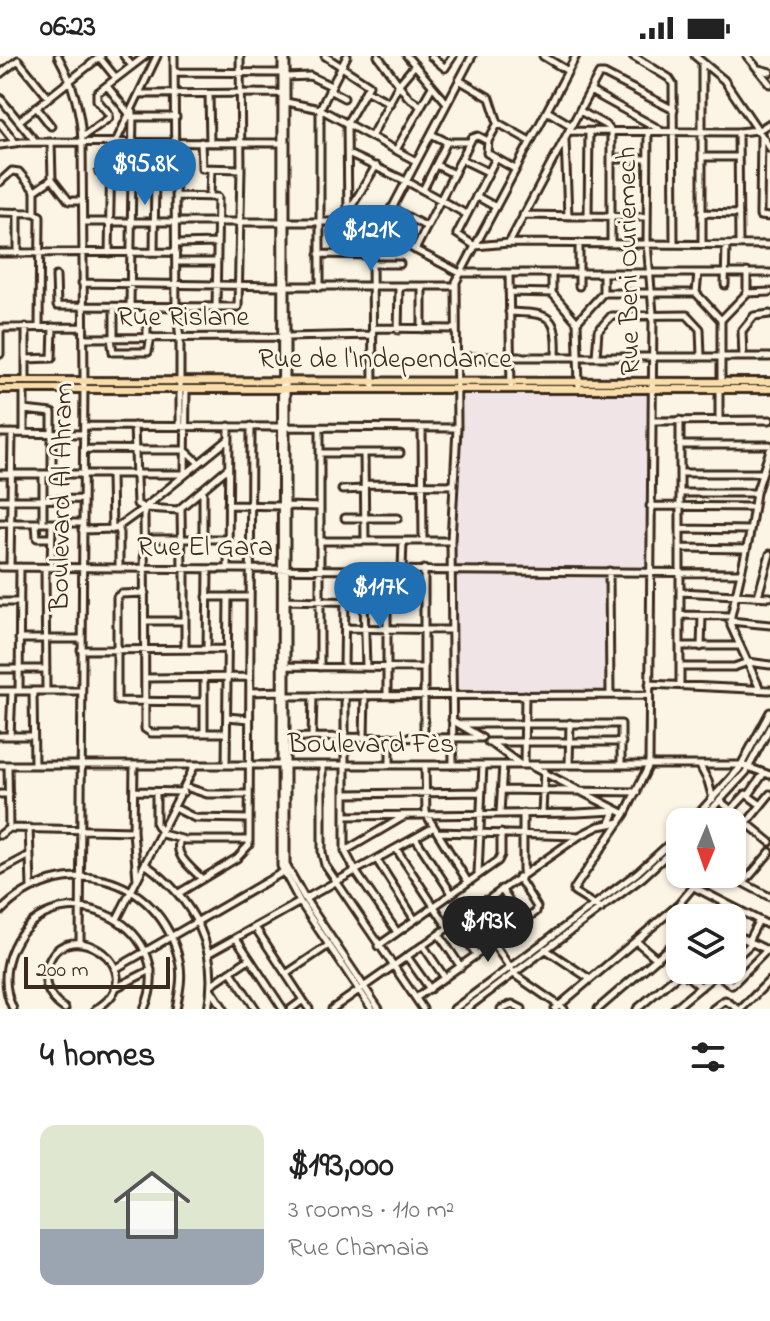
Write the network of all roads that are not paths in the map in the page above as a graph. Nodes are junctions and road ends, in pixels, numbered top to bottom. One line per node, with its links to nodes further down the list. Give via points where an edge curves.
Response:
1 (58, 56): 36 (street, Boulevard Al Ahram)
2 (124, 56): 25 (street)
3 (145, 56): 25 (street)
4 (157, 56): 45 (street)
5 (174, 56): 29 (street)
6 (240, 56): 31 (street)
7 (284, 56): 33 (street)
8 (325, 56): 26 (street)
9 (347, 56): 26 (street)
10 (378, 56): 37 (street)
11 (407, 56): 22 (street)
12 (431, 56): 13 (street, via 445,68)
13 (453, 56)
14 (472, 56): 35 (street)
15 (543, 56): 28 (street)
16 (576, 56): 28 (street)
17 (633, 56): 24 (street)
18 (649, 56): 24 (street)
19 (695, 56): 23 (street)
20 (747, 56): 27 (street)
21 (100, 57): 34 (street); 36 (street)
22 (414, 61): 37 (street); 40 (street)
23 (702, 62): 75 (street); 77 (street, via 724,80)
24 (645, 63): 58 (street, via 672,80)
25 (132, 66): 34 (street)
26 (342, 66): 41 (street); 42 (street, via 367,81)
27 (758, 69): 30 (street); 38 (street)
28 (568, 71): 59 (street)
29 (176, 72): 31 (street); 46 (street)
30 (770, 72)
31 (240, 73): 33 (street); 48 (street)
32 (0, 74): 49 (street, via 18,60)
33 (284, 75): 41 (street, via 310,76); 44 (street)
34 (116, 78): 39 (street)
35 (459, 80): 54 (street); 66 (street, via 490,98)
36 (71, 81): 49 (street); 80 (street, Boulevard Al Ahram)
37 (399, 84): 53 (street); 55 (street)
38 (770, 84)
39 (107, 86): 61 (street); 80 (street, via 96,97 109,118)
40 (432, 87): 54 (street); 55 (street)
41 (330, 88): 51 (street); 57 (street)
42 (367, 91): 53 (street); 65 (street)
43 (590, 91): 58 (street, via 604,74); 60 (street); 72 (street)
44 (284, 93): 48 (street); 52 (street); 95 (street)
45 (139, 94): 46 (street); 61 (street)
46 (176, 94): 47 (street); 62 (street)
47 (209, 94): 48 (street); 93 (street)
48 (240, 94): 94 (street)
49 (48, 97): 56 (street)
50 (0, 98): 63 (street)
51 (344, 98)
52 (286, 102): 57 (street); 146 (street)
53 (390, 103): 79 (street)
54 (447, 103): 78 (street)
55 (420, 105): 98 (street)
56 (36, 107): 63 (street); 68 (street)
57 (320, 109): 65 (street); 147 (street)
58 (674, 110): 74 (street)
59 (547, 111): 69 (street); 83 (street)
60 (580, 111): 69 (street); 70 (street)
61 (131, 116): 62 (street); 87 (street); 88 (street)
62 (176, 117): 89 (street)
63 (19, 121): 85 (street)
64 (0, 123): 84 (street)
65 (347, 123): 79 (street); 100 (street)
66 (498, 123): 82 (street); 83 (street)
67 (770, 123): 77 (street)
68 (51, 126)
69 (571, 128): 73 (street); 81 (street)
70 (611, 131): 71 (street); 73 (street); 105 (street)
71 (648, 131): 72 (street); 106 (street, Rue Beni Ouriemech)
72 (663, 131): 74 (street)
73 (589, 132): 140 (street)
74 (674, 132): 75 (street); 161 (street)
75 (702, 132): 76 (street); 101 (street)
76 (738, 132): 77 (street); 102 (street)
77 (760, 132): 97 (street); 143 (street, via 760,216)
78 (431, 134): 91 (street); 107 (street)
79 (371, 137): 98 (street)
80 (82, 139): 86 (street); 87 (street); 127 (street, Boulevard Al Ahram)
81 (565, 139): 138 (street); 139 (street)
82 (488, 141): 92 (street, via 476,136); 103 (street, via 486,152)
83 (530, 141): 112 (street)
84 (15, 142): 85 (street); 96 (street)
85 (36, 142): 86 (street)
86 (51, 142): 119 (street)
87 (115, 142): 88 (street); 99 (street)
88 (131, 142): 89 (street); 114 (street)
89 (176, 142): 90 (street); 113 (street)
90 (201, 142): 93 (street); 110 (street, via 202,168)
91 (447, 142): 92 (street); 108 (street)
92 (470, 142): 104 (street)
93 (210, 143): 94 (street)
94 (241, 143): 95 (street); 111 (street)
95 (282, 143): 146 (street)
96 (0, 145)
97 (770, 148)
98 (396, 150): 107 (street)
99 (111, 152): 117 (street); 117 (street, via 99,172)
100 (348, 154): 109 (street); 131 (street)
101 (702, 157): 102 (street); 134 (street)
102 (738, 157): 136 (street)
103 (496, 158): 112 (street); 116 (street)
104 (461, 159): 116 (street); 118 (street)
105 (611, 159): 106 (street); 141 (street)
106 (647, 159): 142 (street, Rue Beni Ouriemech)
107 (416, 161): 120 (street)
108 (436, 165): 118 (street); 122 (street)
109 (376, 166): 120 (street); 131 (street)
110 (211, 169): 111 (street); 125 (street)
111 (241, 169): 145 (street)
112 (515, 169): 129 (street)
113 (176, 171): 115 (street); 124 (street)
114 (130, 172): 115 (street); 117 (street); 151 (street)
115 (155, 172): 152 (street)
116 (488, 172): 126 (street)
117 (109, 173): 150 (street)
118 (454, 174): 128 (street)
119 (52, 179): 123 (street); 127 (street, via 69,201)
120 (406, 181): 122 (street); 130 (street)
121 (0, 182): 123 (street, via 16,170)
122 (423, 190): 128 (street)
123 (35, 191): 137 (street)
124 (176, 196): 125 (street); 153 (street)
125 (210, 196): 144 (street, via 218,199)
126 (476, 196): 129 (street); 135 (street)
127 (82, 201): 149 (street, Boulevard Al Ahram)
128 (441, 201): 135 (street); 154 (street)
129 (496, 207): 167 (street)
130 (391, 208): 154 (street); 155 (street)
131 (350, 209): 148 (street)
132 (0, 212): 133 (street)
133 (18, 212): 137 (street); 173 (street)
134 (701, 213): 136 (street); 163 (street)
135 (466, 214): 167 (street, via 457,236)
136 (739, 214): 164 (street)
137 (38, 215): 174 (street)
138 (523, 215): 139 (street); 157 (street)
139 (568, 216): 140 (street)
140 (588, 216): 141 (street)
141 (611, 217): 142 (street); 159 (street)
142 (647, 217): 160 (street, Rue Beni Ouriemech)
143 (770, 217)
144 (218, 221): 145 (street); 153 (street); 156 (street)
145 (240, 221): 146 (street); 198 (street)
146 (284, 221): 147 (street); 200 (street)
147 (319, 221): 148 (street); 177 (street)
148 (348, 221): 155 (street)
149 (83, 222): 150 (street); 175 (street, Boulevard Al Ahram)
150 (109, 222): 151 (street); 176 (street)
151 (131, 222): 152 (street); 169 (street)
152 (154, 222): 153 (street); 170 (street)
153 (176, 222): 162 (street)
154 (427, 227): 168 (street)
155 (379, 231): 168 (street); 178 (street)
156 (217, 243): 162 (street); 180 (street)
157 (509, 243): 158 (street); 167 (street)
158 (579, 243): 159 (street); 187 (street)
159 (611, 243): 160 (street)
160 (647, 243): 161 (street); 189 (street, Rue Beni Ouriemech)
161 (674, 243): 163 (street)
162 (176, 244): 171 (street)
163 (702, 244): 165 (street)
164 (739, 244): 165 (street); 166 (street)
165 (726, 245): 191 (street)
166 (770, 245)
167 (475, 246): 184 (street)
168 (415, 250): 184 (street)
169 (130, 252): 170 (street); 176 (street); 194 (street)
170 (154, 252): 171 (street)
171 (176, 252): 179 (street)
172 (0, 253): 173 (street)
173 (18, 253): 174 (street)
174 (40, 253): 175 (street); 226 (street)
175 (83, 253): 176 (street); 195 (street, Boulevard Al Ahram)
176 (109, 253)
177 (319, 254): 178 (street); 203 (street)
178 (373, 255): 181 (street)
179 (176, 262): 180 (street); 196 (street)
180 (217, 262): 197 (street)
181 (373, 264): 182 (street); 205 (street)
182 (400, 264)
183 (747, 272): 191 (street); 192 (street); 213 (street)
184 (460, 273): 185 (street); 201 (street)
185 (509, 273): 186 (street); 207 (street)
186 (552, 273): 187 (street); 210 (street)
187 (579, 273): 188 (street); 202 (street)
188 (603, 273): 189 (street); 211 (street)
189 (649, 273): 190 (street); 208 (street, Rue Beni Ouriemech)
190 (698, 273): 191 (street); 212 (street)
191 (725, 273): 199 (street)
192 (770, 273)
193 (56, 276): 214 (street, via 56,305)
194 (131, 282): 195 (street); 196 (street); 216 (street)
195 (82, 283): 214 (street, Boulevard Al Ahram)
196 (176, 284): 197 (street); 218 (street)
197 (216, 285): 198 (street); 219 (street)
198 (240, 285): 200 (street); 219 (street, via 238,307)
199 (725, 285)
200 (284, 286): 203 (street); 235 (street)
201 (455, 286): 204 (street); 231 (street)
202 (579, 286)
203 (320, 287): 205 (street)
204 (422, 287): 206 (street); 230 (street)
205 (373, 288): 206 (street); 233 (street)
206 (399, 288): 232 (street)
207 (509, 292): 210 (street); 220 (street)
208 (651, 292): 211 (street); 212 (street); 221 (street, Rue Beni Ouriemech)
209 (770, 292): 213 (street)
210 (552, 293): 224 (street)
211 (603, 293): 224 (street)
212 (696, 293): 223 (street)
213 (747, 293): 223 (street)
214 (83, 307): 215 (street); 228 (street, Boulevard Al Ahram)
215 (114, 307): 216 (street); 237 (street)
216 (130, 307): 217 (street)
217 (147, 307): 218 (street); 234 (street)
218 (176, 308): 219 (street); 239 (street)
219 (216, 308)
220 (509, 312): 242 (street); 243 (street, via 544,314 556,332)
221 (653, 313): 245 (street, Rue Beni Ouriemech); 246 (street, via 687,315 700,329); 249 (street, via 613,314 599,329)
222 (770, 314): 250 (street, via 754,316 744,327)
223 (721, 320): 247 (street)
224 (577, 322): 244 (street)
225 (26, 327): 226 (street); 229 (street); 252 (street)
226 (39, 327): 227 (street)
227 (53, 327): 228 (street); 252 (street, via 52,358)
228 (84, 327): 236 (street, Boulevard Al Ahram)
229 (0, 328): 241 (street)
230 (422, 329): 231 (street, Rue Rislane); 232 (street, Rue Rislane)
231 (455, 329): 248 (street)
232 (398, 330): 233 (street, Rue Rislane)
233 (373, 332): 235 (street, Rue Rislane); 258 (street)
234 (149, 337): 238 (street, Rue Rislane); 239 (street, Rue Rislane); 240 (street, via 148,352)
235 (284, 337): 239 (street, Rue Rislane); 257 (street)
236 (84, 338): 237 (street, Rue Rislane); 256 (street, Boulevard Al Ahram)
237 (113, 338): 238 (street, Rue Rislane); 240 (street, via 112,351)
238 (131, 338): 240 (street)
239 (180, 338): 261 (street)
240 (131, 352)
241 (0, 354)
242 (510, 356): 243 (street); 248 (street); 259 (street)
243 (556, 356): 244 (street)
244 (580, 356): 249 (street); 263 (street)
245 (653, 356): 246 (street); 249 (street); 264 (street, Rue Beni Ouriemech)
246 (701, 356): 247 (street)
247 (721, 356): 250 (street); 260 (street)
248 (456, 357): 262 (street)
249 (596, 357)
250 (743, 357): 251 (street)
251 (770, 357)
252 (26, 359): 255 (street)
253 (0, 381): 255 (main road, Rue de l'Independance)
254 (770, 382): 260 (main road, Rue de l'Independance)
255 (25, 385): 256 (main road, Rue de l'Independance); 265 (main road, Rue de l'Independance); 267 (street)
256 (84, 385): 261 (main road, Rue de l'Independance); 272 (street, Boulevard Al Ahram)
257 (285, 385): 258 (main road, Rue de l'Independance); 261 (main road, Rue de l'Independance); 277 (street)
258 (373, 385): 262 (main road, Rue de l'Independance)
259 (511, 385): 262 (main road, Rue de l'Independance); 263 (main road, Rue de l'Independance)
260 (720, 385): 264 (main road, Rue de l'Independance); 266 (main road, Rue de l'Independance); 269 (street)
261 (182, 386): 274 (street)
262 (456, 386): 280 (street)
263 (579, 386): 264 (main road, Rue de l'Independance)
264 (652, 386): 271 (street, Rue Beni Ouriemech)
265 (0, 389)
266 (770, 389)
267 (24, 410): 283 (street); 284 (street, via 52,413)
268 (680, 420): 269 (street); 271 (street); 287 (street)
269 (719, 420): 270 (street)
270 (770, 420)
271 (652, 421): 322 (street, Rue Beni Ouriemech)
272 (84, 426): 273 (street); 285 (street, Boulevard Al Ahram)
273 (134, 426): 274 (street); 290 (street)
274 (183, 426): 275 (street); 291 (street)
275 (229, 426): 276 (street); 286 (street)
276 (251, 426): 277 (street); 320 (street)
277 (284, 427): 278 (street); 321 (street)
278 (320, 427): 279 (street); 292 (street)
279 (422, 428): 280 (street); 307 (street)
280 (457, 428): 308 (street)
281 (0, 433): 282 (street)
282 (12, 433): 283 (street); 300 (street)
283 (24, 433): 284 (street)
284 (51, 434): 285 (street); 303 (street)
285 (84, 434): 289 (street, Boulevard Al Ahram)
286 (229, 439): 295 (street); 296 (street)
287 (679, 445): 288 (street); 297 (street)
288 (770, 448): 298 (street)
289 (84, 449): 290 (street); 304 (street, Boulevard Al Ahram)
290 (134, 449): 291 (street); 306 (street)
291 (185, 450): 295 (street); 302 (street)
292 (320, 453): 293 (street); 324 (street)
293 (364, 453): 294 (street); 309 (street)
294 (400, 453)
295 (199, 463): 302 (street)
296 (228, 468): 310 (street); 319 (street)
297 (680, 473): 298 (street); 312 (street)
298 (762, 473): 314 (street)
299 (0, 474): 300 (street)
300 (12, 474): 301 (street); 315 (street)
301 (43, 474): 303 (street); 318 (street)
302 (185, 474): 306 (street); 327 (street)
303 (52, 475): 304 (street)
304 (83, 475): 305 (street); 316 (street, Boulevard Al Ahram)
305 (111, 475): 306 (street); 340 (street)
306 (135, 475): 327 (street, via 137,504)
307 (423, 485): 308 (street); 309 (street); 350 (street)
308 (453, 485): 351 (street)
309 (364, 487): 311 (street); 330 (street)
310 (203, 490): 328 (street); 344 (street)
311 (342, 490)
312 (680, 493): 313 (street); 323 (street)
313 (697, 493): 314 (street); 325 (street)
314 (756, 493): 326 (street)
315 (12, 499): 317 (street); 318 (street); 333 (street)
316 (83, 499): 318 (street); 336 (street, Boulevard Al Ahram)
317 (0, 500)
318 (43, 500): 334 (street)
319 (228, 505): 320 (street); 346 (street)
320 (250, 506): 321 (street); 366 (street)
321 (284, 506): 324 (street); 362 (street)
322 (650, 506): 323 (street); 374 (street, Rue Beni Ouriemech)
323 (680, 506): 325 (street); 338 (street)
324 (320, 507): 347 (street)
325 (696, 507): 326 (street)
326 (754, 507): 341 (street)
327 (144, 508): 328 (street); 337 (street); 345 (street)
328 (181, 509): 343 (street)
329 (345, 518): 330 (street)
330 (365, 518): 331 (street); 348 (street)
331 (398, 518)
332 (0, 523): 333 (street)
333 (11, 523): 334 (street); 356 (street)
334 (40, 523): 335 (street); 342 (street, via 37,538)
335 (52, 523): 336 (street); 342 (street)
336 (83, 523): 339 (street, Boulevard Al Ahram)
337 (119, 525): 340 (street); 360 (street)
338 (680, 529): 341 (street); 352 (street)
339 (82, 530): 340 (street); 359 (street, Boulevard Al Ahram)
340 (112, 530)
341 (750, 530): 353 (street)
342 (51, 538): 358 (street)
343 (181, 538): 344 (street); 345 (street); 361 (street)
344 (203, 538): 346 (street)
345 (145, 539): 363 (street)
346 (228, 539): 365 (street)
347 (320, 541): 348 (street); 367 (street)
348 (365, 541): 349 (street)
349 (403, 541): 350 (street); 369 (street)
350 (423, 541): 351 (street)
351 (451, 541): 371 (street)
352 (680, 548): 353 (street); 375 (street)
353 (746, 549): 376 (street)
354 (770, 554): 372 (street)
355 (0, 567): 356 (street, Rue El Gara)
356 (10, 567): 357 (street, Rue El Gara)
357 (20, 567): 358 (street, Rue El Gara); 389 (street)
358 (48, 568): 359 (street, Rue El Gara); 402 (street)
359 (82, 568): 360 (street, Rue El Gara); 403 (street, Boulevard Al Ahram)
360 (119, 568): 363 (street, Rue El Gara)
361 (183, 568): 363 (street, Rue El Gara); 364 (street, Rue El Gara); 394 (street)
362 (284, 568): 366 (street, Rue El Gara); 367 (street, Rue El Gara); 385 (street); 440 (street)
363 (145, 569): 378 (street)
364 (208, 569): 365 (street, Rue El Gara); 381 (street)
365 (228, 569): 366 (street, Rue El Gara)
366 (250, 569): 383 (street)
367 (320, 569): 368 (street, Rue El Gara); 386 (street)
368 (387, 569): 369 (street, Rue El Gara); 398 (street)
369 (402, 569): 370 (street, Rue El Gara)
370 (424, 569): 371 (street, Rue El Gara); 399 (street)
371 (452, 570): 373 (street, Rue El Gara); 400 (street)
372 (768, 570): 380 (street)
373 (609, 571): 374 (street, Rue El Gara); 441 (street)
374 (649, 571): 375 (street, Rue El Gara); 429 (street, Rue Beni Ouriemech)
375 (680, 572): 376 (street, Rue El Gara); 377 (street)
376 (739, 573): 379 (street)
377 (681, 592): 379 (street); 390 (street)
378 (145, 593): 393 (street); 408 (street, via 117,597)
379 (734, 594): 380 (street); 392 (street)
380 (758, 596): 384 (street)
381 (207, 597): 382 (street); 410 (street)
382 (228, 597): 383 (street); 411 (street)
383 (250, 597): 427 (street)
384 (770, 597)
385 (286, 600): 386 (street); 415 (street)
386 (320, 600): 387 (street); 416 (street)
387 (345, 600): 396 (street); 397 (street, via 364,602)
388 (0, 602): 389 (street)
389 (20, 602): 401 (street)
390 (681, 615): 391 (street); 404 (street)
391 (702, 615): 392 (street); 406 (street)
392 (730, 618): 395 (street); 405 (street)
393 (145, 621): 394 (street); 409 (street)
394 (185, 621): 407 (street)
395 (770, 625)
396 (345, 628): 397 (street); 417 (street)
397 (365, 628): 398 (street); 418 (street)
398 (388, 629): 399 (street); 419 (street)
399 (424, 630): 400 (street); 421 (street)
400 (452, 630): 445 (street)
401 (19, 639): 402 (street); 423 (street)
402 (46, 639): 403 (street); 424 (street)
403 (81, 639): 412 (street, Boulevard Al Ahram)
404 (681, 646): 406 (street); 420 (street)
405 (740, 646): 406 (street); 413 (street)
406 (701, 647)
407 (185, 648): 409 (street); 410 (street)
408 (117, 649): 409 (street); 412 (street); 450 (street, via 117,701)
409 (145, 649): 428 (street)
410 (207, 649): 411 (street)
411 (227, 649): 425 (street)
412 (81, 650): 438 (street, Boulevard Al Ahram)
413 (748, 662): 414 (street); 420 (street); 431 (street)
414 (770, 665)
415 (286, 666): 416 (street); 440 (street)
416 (320, 667): 417 (street)
417 (344, 667): 418 (street)
418 (366, 667): 419 (street)
419 (387, 667): 421 (street); 443 (street)
420 (681, 667): 430 (street)
421 (424, 668): 444 (street)
422 (0, 669): 423 (street)
423 (19, 669): 424 (street); 435 (street)
424 (46, 669): 437 (street)
425 (227, 676): 426 (street); 427 (street); 453 (street)
426 (204, 677): 428 (street); 451 (street)
427 (250, 677): 439 (street)
428 (145, 678): 450 (street)
429 (649, 684): 430 (street); 447 (street, Rue Beni Ouriemech)
430 (680, 684): 431 (street)
431 (759, 687): 432 (street)
432 (770, 690)
433 (0, 691): 434 (street)
434 (12, 691): 435 (street); 463 (street)
435 (19, 691): 436 (street)
436 (33, 691): 437 (street); 464 (street)
437 (46, 691): 438 (street)
438 (81, 691): 480 (street, Boulevard Al Ahram)
439 (250, 692): 440 (street); 454 (street)
440 (284, 694): 448 (street); 465 (street); 485 (street)
441 (610, 694): 446 (street); 447 (street)
442 (365, 695): 443 (street); 449 (street); 468 (street)
443 (387, 695): 444 (street)
444 (424, 695): 445 (street); 470 (street)
445 (453, 695): 446 (street); 455 (street)
446 (525, 695): 456 (street)
447 (649, 695): 496 (street, Rue Beni Ouriemech)
448 (313, 696): 449 (street); 466 (street)
449 (345, 696): 467 (street)
450 (145, 702): 451 (street); 460 (street, via 147,733)
451 (204, 702): 460 (street)
452 (770, 712): 498 (street)
453 (227, 717): 454 (street); 461 (street)
454 (249, 719): 484 (street)
455 (452, 720): 458 (street); 471 (street)
456 (525, 723): 457 (street); 458 (street); 474 (street)
457 (570, 723): 475 (street); 476 (street, via 621,724)
458 (459, 724): 472 (street)
459 (770, 727): 498 (street)
460 (204, 733): 461 (street)
461 (226, 733): 483 (street)
462 (0, 736): 463 (street)
463 (10, 736): 464 (street)
464 (33, 736): 479 (street)
465 (286, 737): 466 (street); 485 (street)
466 (312, 737): 467 (street)
467 (345, 737): 468 (street); 487 (street)
468 (364, 737): 469 (street)
469 (390, 737): 470 (street); 488 (street)
470 (424, 737): 471 (street)
471 (452, 738): 472 (street); 490 (street)
472 (482, 738): 473 (street)
473 (488, 742): 474 (street); 493 (street)
474 (525, 742): 475 (street); 493 (street)
475 (570, 742): 476 (street); 494 (street)
476 (622, 742): 495 (street)
477 (0, 765): 478 (street, Boulevard Fès)
478 (8, 765): 479 (street, Boulevard Fès); 511 (street)
479 (34, 765): 480 (street, Boulevard Fès)
480 (81, 765): 481 (street, Boulevard Fès); 538 (street, Boulevard Al Ahram)
481 (134, 765): 482 (street, Boulevard Fès); 505 (street)
482 (195, 765): 483 (street, Boulevard Fès); 501 (street)
483 (226, 765): 484 (street, Boulevard Fès)
484 (249, 765): 485 (street, Boulevard Fès); 512 (street)
485 (284, 765): 486 (street, Boulevard Fès); 560 (street); 579 (street, via 286,865)
486 (322, 765): 487 (street, Boulevard Fès); 569 (street, via 322,853)
487 (344, 765): 488 (street, Boulevard Fès); 513 (street)
488 (390, 765): 489 (street, Boulevard Fès)
489 (425, 765): 490 (street, Boulevard Fès); 509 (street)
490 (453, 765): 491 (street, Boulevard Fès)
491 (483, 765): 492 (street, Boulevard Fès); 507 (street)
492 (503, 765): 493 (street, Boulevard Fès); 502 (street)
493 (525, 765): 494 (street, Boulevard Fès); 499 (street)
494 (569, 765): 495 (street, Boulevard Fès)
495 (621, 765): 496 (street, Boulevard Fès)
496 (649, 765): 497 (street, Boulevard Fès); 508 (street)
497 (699, 765): 498 (street, Boulevard Fès); 516 (street)
498 (745, 766): 500 (street); 516 (street)
499 (544, 771): 503 (street); 504 (street)
500 (767, 774): 515 (street)
501 (185, 790): 506 (street); 512 (street); 518 (street)
502 (501, 790): 503 (street); 525 (street)
503 (543, 790): 504 (street); 527 (street)
504 (576, 790): 508 (street); 523 (street)
505 (134, 791): 506 (street); 540 (street)
506 (156, 792): 543 (street, via 156,824)
507 (481, 792): 509 (street); 524 (street)
508 (637, 792): 529 (street)
509 (425, 793): 513 (street); 528 (street)
510 (0, 794): 511 (street)
511 (9, 794): 536 (street)
512 (248, 794): 532 (street)
513 (345, 794): 530 (street)
514 (770, 794): 517 (street)
515 (749, 795): 517 (street); 522 (street)
516 (716, 800): 519 (street); 520 (street); 521 (street)
517 (761, 805): 535 (street)
518 (175, 808): 532 (street, via 195,818); 543 (street)
519 (707, 808)
520 (710, 808)
521 (728, 808)
522 (733, 808)
523 (615, 811): 527 (street); 529 (street); 534 (street)
524 (481, 813): 525 (street); 528 (street); 541 (street)
525 (500, 813): 526 (street)
526 (523, 813): 527 (street); 544 (street)
527 (542, 813)
528 (426, 814): 531 (street); 539 (street)
529 (625, 814): 533 (street)
530 (345, 816): 531 (street); 553 (street)
531 (404, 816): 553 (street)
532 (249, 819): 549 (street)
533 (620, 822): 534 (street); 583 (street, via 574,890)
534 (610, 823): 546 (street)
535 (747, 823): 550 (street)
536 (9, 828): 537 (street); 545 (street)
537 (29, 828): 538 (street); 555 (street)
538 (81, 829): 540 (street); 563 (street, Boulevard Al Ahram)
539 (436, 830): 541 (street); 548 (street); 568 (street)
540 (133, 831): 565 (street)
541 (481, 833): 542 (street); 562 (street)
542 (501, 833): 544 (street); 562 (street, via 500,858)
543 (162, 834): 547 (street); 558 (street)
544 (523, 834): 546 (street); 564 (street)
545 (0, 835)
546 (579, 836): 564 (street)
547 (180, 839): 549 (street); 566 (street, via 178,854)
548 (416, 839): 552 (street); 577 (street)
549 (249, 840): 566 (street, via 244,853)
550 (770, 842)
551 (666, 847): 583 (street)
552 (397, 850): 557 (street); 584 (street)
553 (345, 851): 561 (street)
554 (770, 852): 567 (street)
555 (30, 855): 559 (street); 571 (street)
556 (666, 858): 583 (street)
557 (377, 860): 561 (street); 589 (street)
558 (145, 864): 565 (street); 576 (street)
559 (0, 871)
560 (283, 872): 579 (street); 591 (street)
561 (356, 872): 569 (street); 597 (street)
562 (478, 874): 568 (street)
563 (80, 875): 571 (street); 575 (street); 582 (street, Boulevard Al Ahram)
564 (520, 875): 574 (street); 592 (street, via 537,909)
565 (137, 879): 575 (street)
566 (202, 879): 576 (street)
567 (746, 881)
568 (468, 882): 577 (street)
569 (336, 883): 579 (street); 608 (street)
570 (746, 884): 578 (street)
571 (31, 887): 586 (street)
572 (693, 888): 581 (street)
573 (696, 888): 590 (street)
574 (501, 889): 580 (street); 592 (street)
575 (132, 890): 588 (street); 599 (street)
576 (179, 893): 591 (street)
577 (452, 894): 584 (street)
578 (770, 897)
579 (302, 900): 595 (street); 607 (street)
580 (486, 900): 585 (street); 598 (street)
581 (679, 904)
582 (80, 906): 588 (street); 605 (street, Boulevard Al Ahram); 621 (street, via 34,921)
583 (599, 906): 611 (street)
584 (434, 907): 589 (street); 596 (street)
585 (471, 911): 593 (street); 606 (street)
586 (0, 912)
587 (666, 915): 603 (street)
588 (117, 919): 613 (street)
589 (415, 920): 597 (street)
590 (759, 920): 594 (street); 604 (street)
591 (197, 922): 599 (street); 615 (street)
592 (523, 922): 598 (street)
593 (456, 924): 596 (street); 616 (street)
594 (770, 926)
595 (255, 927): 601 (street); 629 (street)
596 (449, 929): 600 (street)
597 (397, 932): 608 (street)
598 (507, 933): 606 (street)
599 (170, 936): 613 (street); 648 (street, via 179,961)
600 (440, 936): 610 (street); 623 (street)
601 (236, 938): 615 (street); 619 (street)
602 (746, 940): 604 (street)
603 (636, 941): 618 (street); 631 (street)
604 (750, 942): 609 (street); 614 (street)
605 (80, 943): 624 (street, via 102,950); 645 (street, via 61,948 47,970 48,990)
606 (493, 943): 616 (street); 627 (street)
607 (331, 944): 629 (street); 639 (street)
608 (378, 946): 622 (street)
609 (746, 946)
610 (424, 947): 617 (street); 630 (street)
611 (544, 948): 627 (street); 631 (street)
612 (666, 950): 618 (street)
613 (144, 951): 624 (street); 625 (street)
614 (768, 951): 628 (street)
615 (209, 953): 636 (street)
616 (476, 954): 623 (street)
617 (408, 958): 622 (street); 640 (street)
618 (656, 958): 663 (street)
619 (249, 959): 626 (street); 652 (street)
620 (0, 960): 621 (street)
621 (8, 962): 644 (street, via 6,982)
622 (394, 967): 639 (street); 641 (street)
623 (461, 967): 630 (street)
624 (115, 969): 638 (street)
625 (151, 970): 638 (street); 647 (street)
626 (231, 972): 636 (street); 651 (street)
627 (512, 972): 643 (street); 659 (street); 660 (street)
628 (746, 972)
629 (286, 974): 642 (street)
630 (445, 978): 640 (street)
631 (590, 979): 643 (street)
632 (770, 980): 667 (street)
633 (667, 984): 664 (street)
634 (697, 984): 637 (street)
635 (705, 984): 637 (street)
636 (212, 987): 649 (street); 650 (street)
637 (701, 987): 665 (street)
638 (114, 988): 646 (street)
639 (362, 989): 655 (street); 656 (street); 657 (street)
640 (430, 989): 641 (street)
641 (416, 998): 658 (street)
642 (303, 1000): 653 (street); 654 (street)
643 (559, 1008)
644 (13, 1009)
645 (65, 1009)
646 (96, 1009)
647 (144, 1009)
648 (176, 1009)
649 (208, 1009)
650 (224, 1009)
651 (256, 1009)
652 (283, 1009)
653 (291, 1009)
654 (309, 1009)
655 (332, 1009)
656 (372, 1009)
657 (379, 1009)
658 (423, 1009)
659 (454, 1009)
660 (466, 1009)
661 (501, 1009): 662 (street, via 512,1004)
662 (522, 1009)
663 (598, 1009)
664 (637, 1009)
665 (674, 1009)
666 (713, 1009): 667 (street, via 725,1000)
667 (740, 1009)

